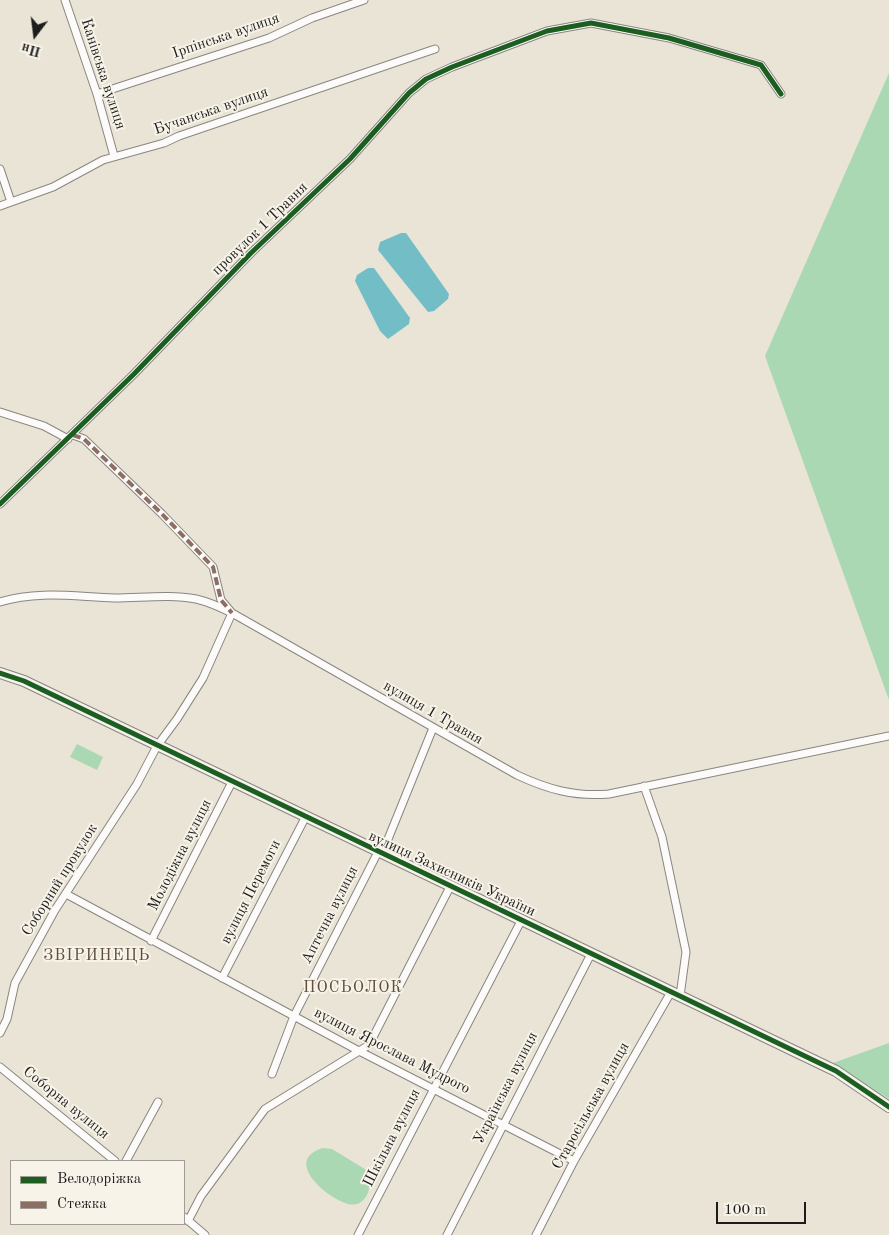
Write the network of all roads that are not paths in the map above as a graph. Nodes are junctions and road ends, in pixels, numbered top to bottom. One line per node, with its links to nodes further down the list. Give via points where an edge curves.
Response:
1 (65, 0): 4 (street, Канівська вулиця)
2 (364, 0): 4 (street, Ірпінська вулиця, via 312,18 269,38)
3 (435, 49): 6 (street, Бучанська вулиця, via 164,143)
4 (97, 94): 6 (street, Канівська вулиця)
5 (781, 94): 11 (street, провулок 1 Травня, via 761,65 669,38 590,23 547,31 426,79 408,93 350,159 251,253)
6 (114, 156): 8 (street, Бучанська вулиця, via 53,187)
7 (0, 169): 8 (street)
8 (11, 202): 9 (street, Бучанська вулиця)
9 (0, 206)
10 (0, 412): 11 (street)
11 (70, 437): 12 (street, провулок 1 Травня); 14 (street, via 84,439 213,567 221,600)
12 (0, 504)
13 (0, 602): 14 (street, вулиця 1 Травня, via 27,595 54,594 115,598 185,597)
14 (232, 613): 16 (street, вулиця 1 Травня); 18 (street, Соборний провулок, via 203,678)
15 (0, 672): 18 (street, вулиця Захисників України)
16 (434, 728): 20 (street, вулиця 1 Травня, via 516,775 560,792 586,796); 22 (street, Аптечна вулиця)
17 (889, 736): 20 (street, вулиця 1 Травня)
18 (157, 746): 19 (street, вулиця Захисників України); 24 (street, Соборний провулок, via 137,784)
19 (232, 782): 21 (street, вулиця Захисників України); 26 (street, Молодіжна вулиця)
20 (644, 786): 29 (street, via 662,838 686,952)
21 (305, 818): 22 (street, вулиця Захисників України); 28 (street, вулиця Перемоги)
22 (380, 853): 23 (street, вулиця Захисників України); 30 (street, Аптечна вулиця)
23 (450, 887): 25 (street, вулиця Захисників України); 32 (street, via 369,1046)
24 (66, 894): 26 (street, вулиця Ярослава Мудрого); 31 (street, Соборний провулок, via 15,983 7,1019)
25 (521, 920): 27 (street, вулиця Захисників України); 35 (street, Шкільна вулиця)
26 (151, 941): 28 (street, вулиця Ярослава Мудрого)
27 (591, 954): 29 (street, вулиця Захисників України); 38 (street, Українська вулиця)
28 (222, 978): 30 (street, вулиця Ярослава Мудрого)
29 (675, 994): 37 (street, вулиця Захисників України, via 836,1071); 41 (street, Старосільська вулиця)
30 (294, 1016): 32 (street, вулиця Ярослава Мудрого); 34 (street, Аптечна вулиця)
31 (0, 1033)
32 (359, 1050): 35 (street, вулиця Ярослава Мудрого); 42 (street, via 265,1109)
33 (0, 1067): 39 (street, Соборна вулиця)
34 (272, 1074)
35 (433, 1088): 38 (street, вулиця Ярослава Мудрого); 45 (street, Шкільна вулиця)
36 (158, 1102): 40 (street)
37 (889, 1107)
38 (503, 1124): 41 (street, вулиця Ярослава Мудрого); 46 (street, Українська вулиця)
39 (114, 1160)
40 (127, 1160)
41 (574, 1161): 47 (street, Старосільська вулиця)
42 (186, 1219): 43 (street)
43 (195, 1232): 44 (street)
44 (205, 1235)
45 (358, 1235)
46 (447, 1235)
47 (536, 1235)

